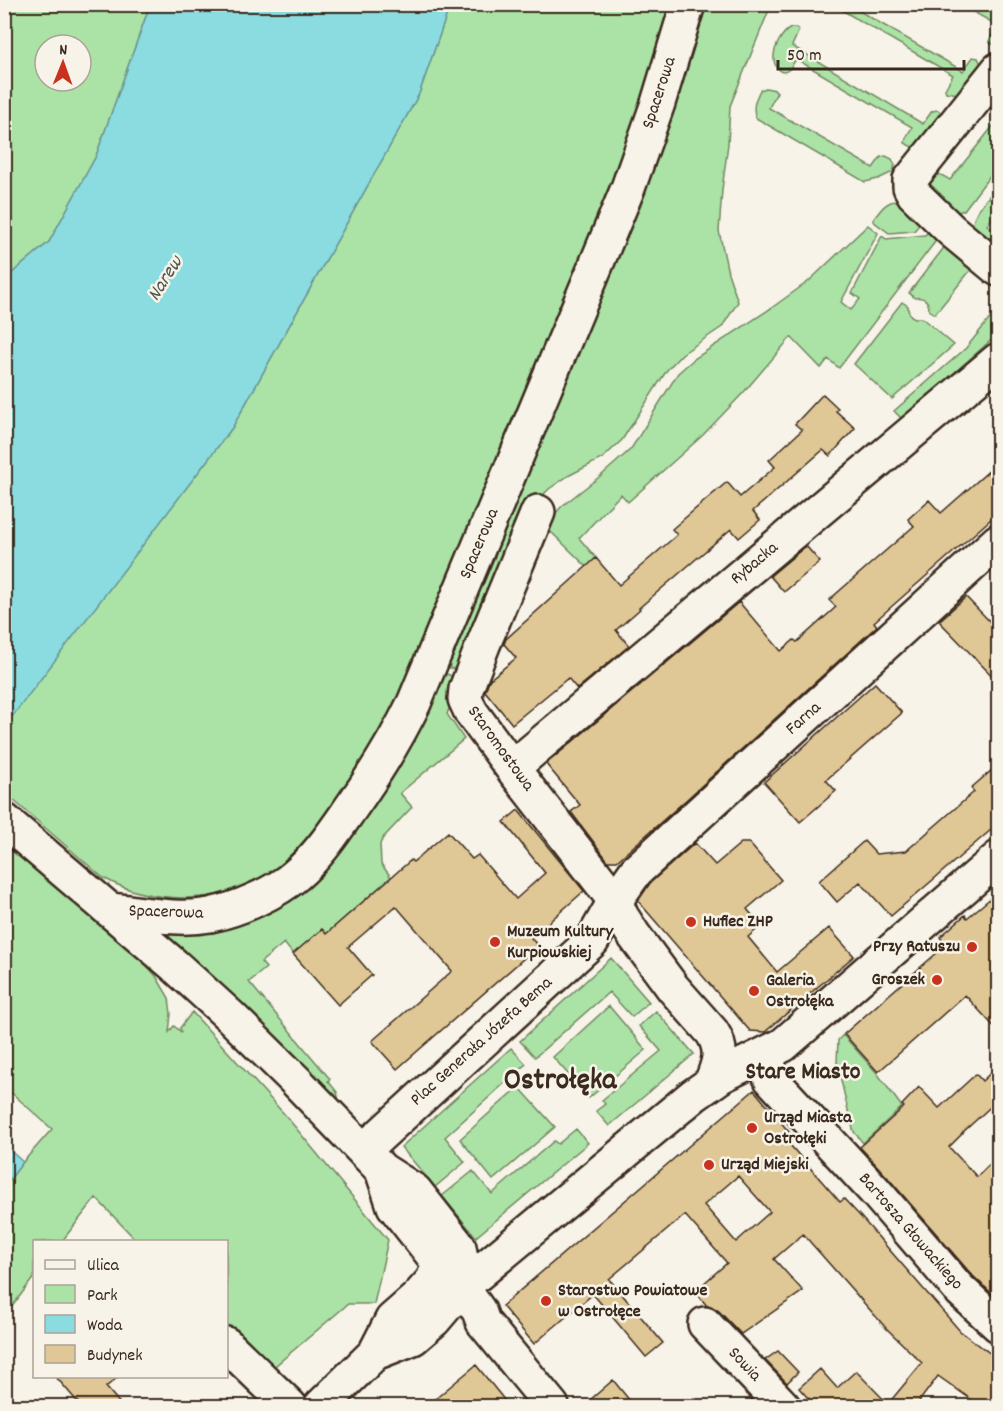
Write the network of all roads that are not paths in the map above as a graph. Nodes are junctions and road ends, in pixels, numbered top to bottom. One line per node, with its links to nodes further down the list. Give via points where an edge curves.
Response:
1 (688, 4): 11 (street, Spacerowa, via 628,188 414,703 372,778 316,856 294,877 253,901 209,915 187,917)
2 (999, 70): 3 (street, via 910,180 914,194)
3 (999, 269)
4 (999, 360): 7 (street, Rybacka)
5 (538, 512): 7 (street, Staromostowa, via 466,689 465,699 471,712)
6 (999, 542): 10 (street, Farna, via 636,871)
7 (512, 768): 10 (street, Staromostowa)
8 (4, 820): 11 (street)
9 (999, 858): 12 (street, via 783,1045)
10 (615, 902): 13 (street, via 673,988 718,1040 719,1058); 14 (street, Plac Generała Józefa Bema, via 592,941)
11 (110, 910): 14 (street, via 231,1017)
12 (758, 1057): 13 (street); 18 (street, Bartosza Głowackiego, via 768,1063 771,1079 958,1287)
13 (711, 1083): 16 (street)
14 (373, 1160): 15 (street, via 394,1206); 16 (street, via 416,1191 459,1247)
15 (439, 1263): 16 (street); 20 (street, via 433,1280 392,1320)
16 (462, 1287): 20 (street, via 413,1338); 23 (street, via 483,1322)
17 (705, 1324): 24 (street, Sowia)
18 (999, 1325)
19 (228, 1346): 21 (street)
20 (375, 1353): 22 (street)
21 (290, 1407)
22 (321, 1407)
23 (552, 1407)
24 (783, 1407)

